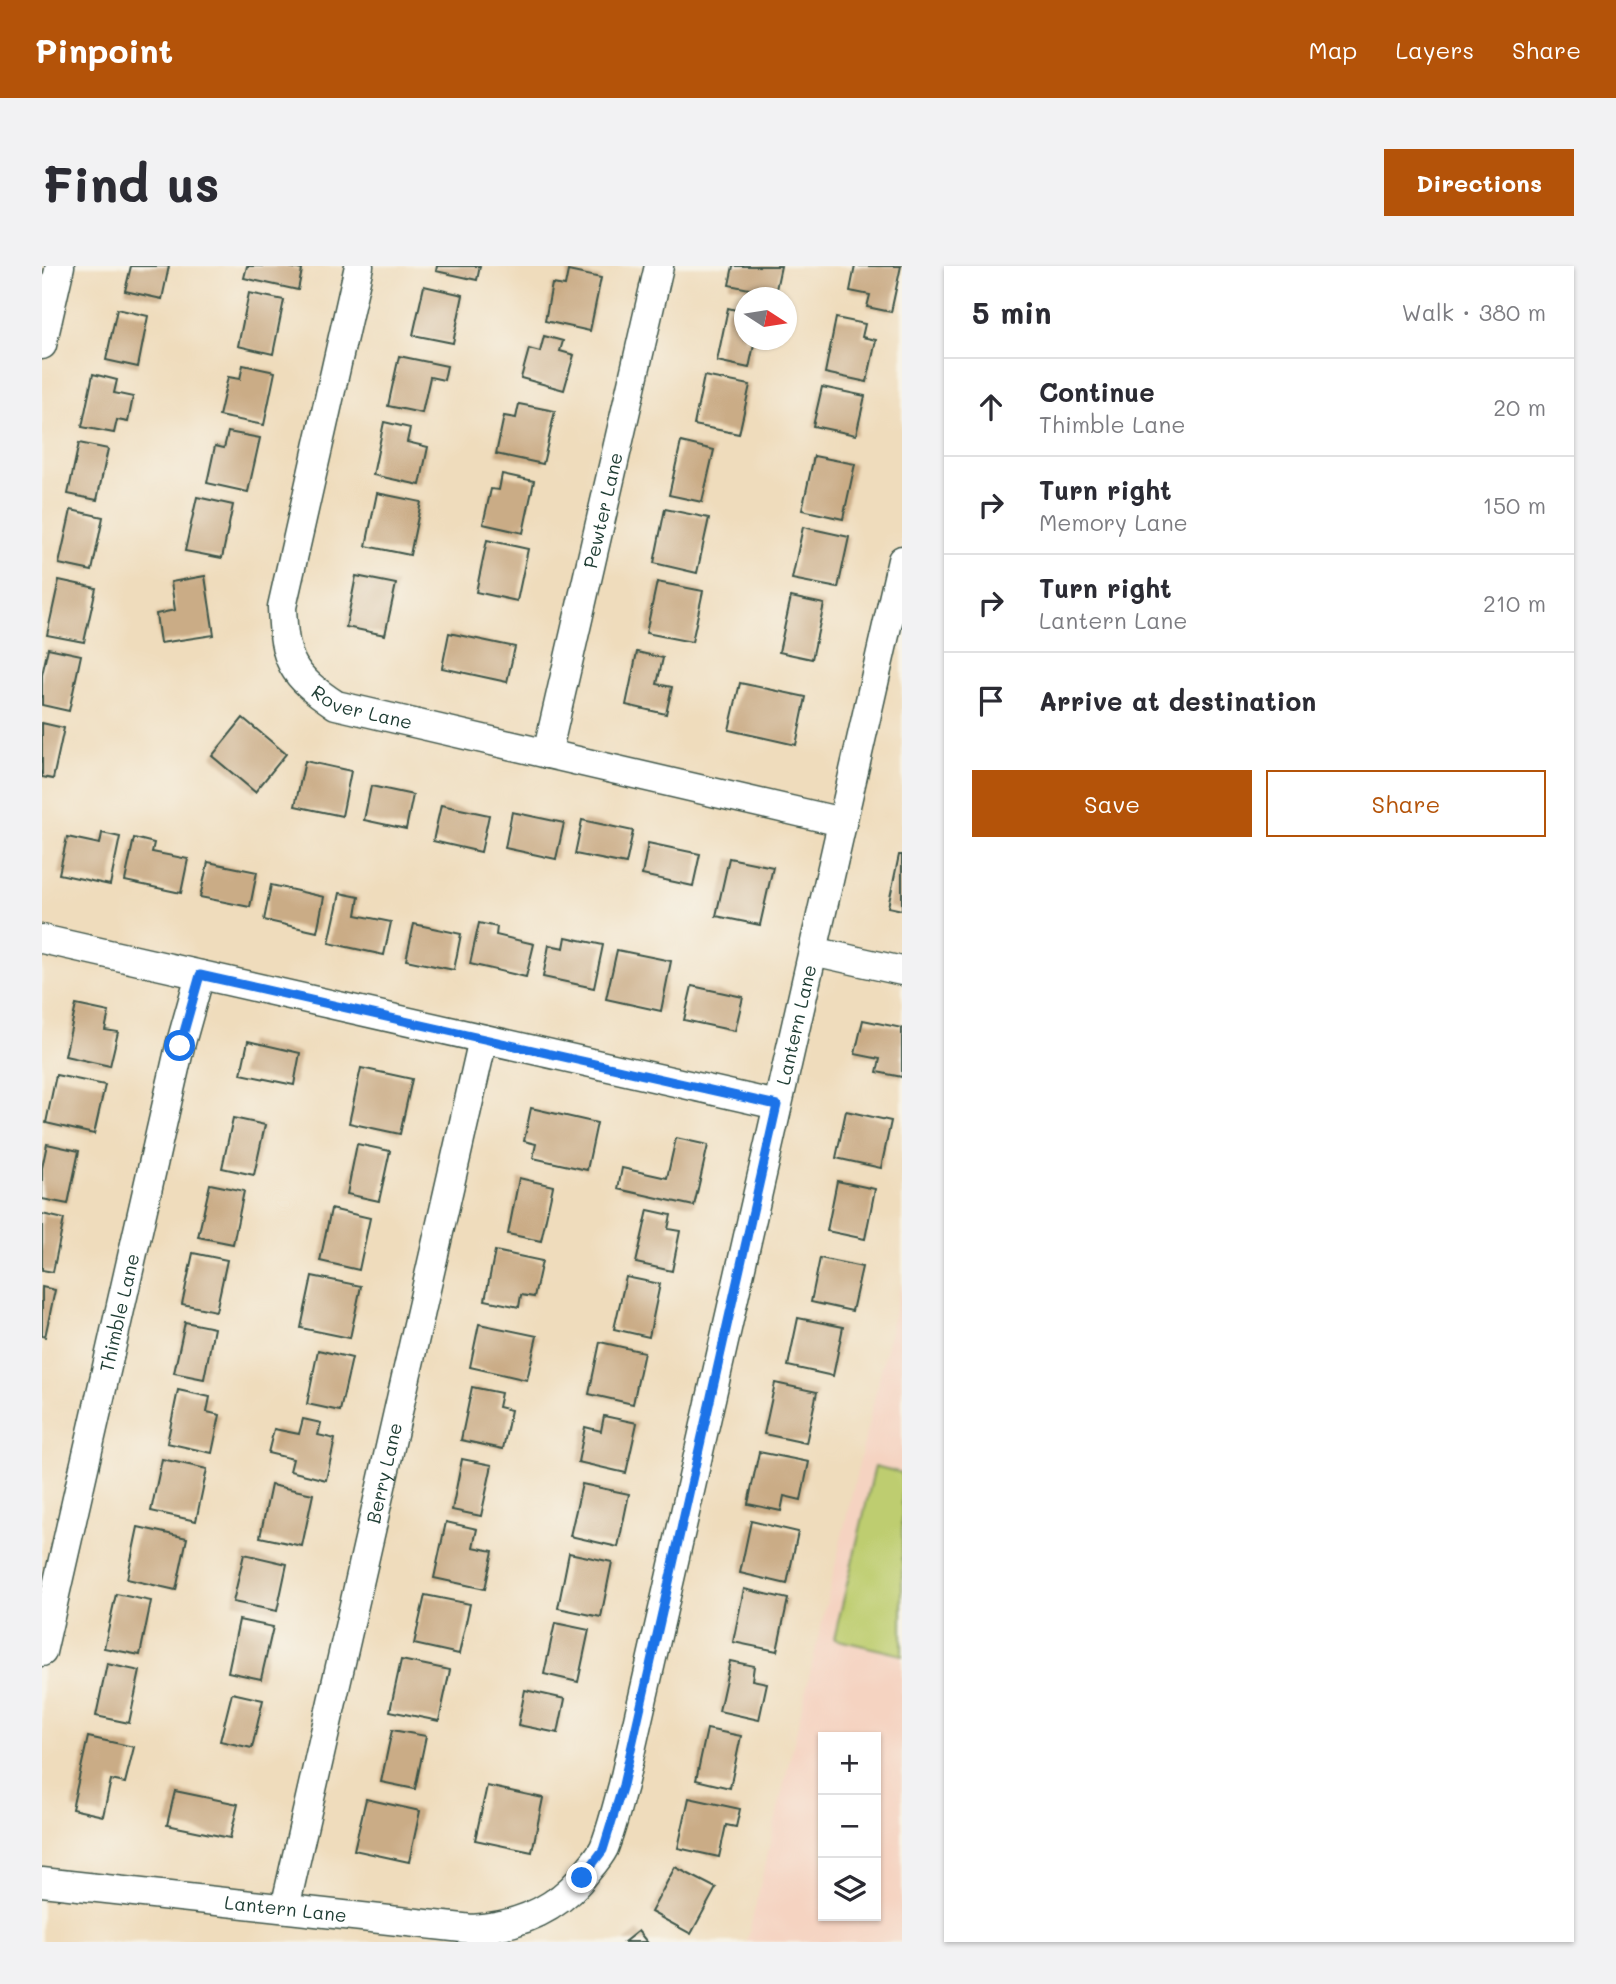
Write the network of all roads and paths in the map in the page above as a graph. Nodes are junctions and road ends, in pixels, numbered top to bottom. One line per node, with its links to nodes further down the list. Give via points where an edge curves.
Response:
1 (60, 266): 4 (street)
2 (359, 266): 6 (street, Rover Lane, via 282,607 284,644 311,688 336,705)
3 (659, 266): 6 (street, Pewter Lane)
4 (42, 345)
5 (902, 560): 7 (street, Lantern Lane)
6 (547, 754): 7 (street, Rover Lane)
7 (842, 822): 9 (street, Lantern Lane)
8 (42, 939): 11 (street)
9 (813, 951): 10 (street); 13 (street, Lantern Lane)
10 (902, 971)
11 (200, 975): 12 (street); 14 (street, Thimble Lane)
12 (483, 1039): 13 (street); 16 (street, Berry Lane)
13 (777, 1105): 16 (street, Lantern Lane, via 623,1785 603,1850 554,1905 529,1919 499,1927 472,1929)
14 (42, 1652)
15 (42, 1882): 16 (street, Lantern Lane)
16 (285, 1908)

